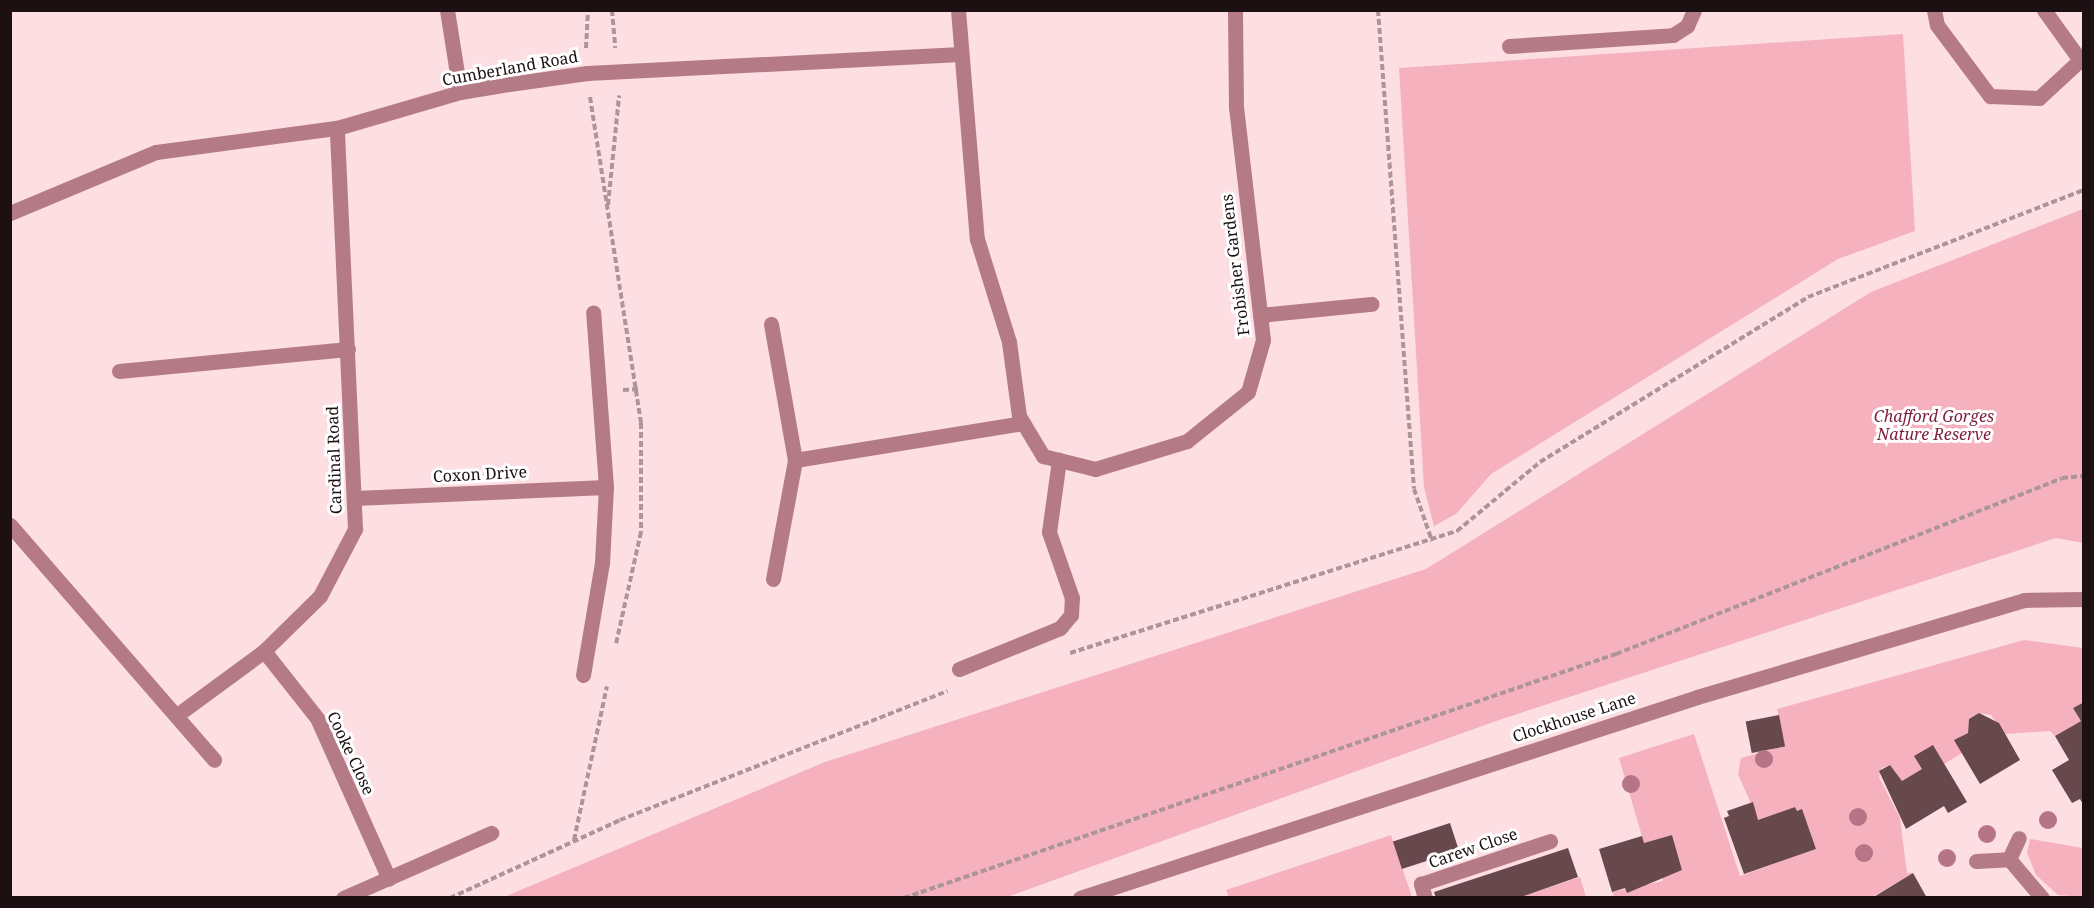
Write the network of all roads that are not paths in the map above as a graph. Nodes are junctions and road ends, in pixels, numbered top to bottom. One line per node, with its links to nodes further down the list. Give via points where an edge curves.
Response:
1 (447, 10): 9 (street)
2 (958, 10): 8 (street, Frobisher Gardens)
3 (1235, 10): 14 (street, Frobisher Gardens, via 1236,108)
4 (1694, 10): 7 (street, via 1687,26 1673,35)
5 (1934, 10): 6 (street, via 1937,25 1990,96 2039,98 2080,60)
6 (2044, 10)
7 (1509, 46)
8 (961, 54): 9 (street, Cumberland Road, via 587,73); 18 (street, Frobisher Gardens, via 977,239 1009,342)
9 (460, 92): 10 (street, Cumberland Road)
10 (338, 128): 11 (street, Cumberland Road, via 156,152); 16 (street, Cardinal Road)
11 (10, 213)
12 (1371, 304): 14 (street)
13 (592, 312): 21 (street)
14 (1260, 315): 20 (street, Frobisher Gardens, via 1263,340 1248,392 1187,441 1095,469)
15 (771, 324): 19 (street)
16 (348, 350): 17 (street); 22 (street, Cardinal Road)
17 (119, 371)
18 (1023, 423): 19 (street); 20 (street, Frobisher Gardens, via 1043,456)
19 (795, 460): 24 (street)
20 (1059, 460): 27 (street, via 1049,532 1072,598 1071,615 1060,628)
21 (606, 487): 22 (street, Coxon Drive); 28 (street, via 602,563)
22 (355, 498): 26 (street, Cardinal Road, via 355,528 320,596)
23 (10, 525): 29 (street)
24 (773, 579)
25 (2084, 598): 38 (street, Clockhouse Lane, via 2024,600 1720,690)
26 (264, 651): 29 (street, Cardinal Road); 36 (street, Cooke Close, via 317,718)
27 (958, 669)
28 (584, 675)
29 (177, 715): 30 (street)
30 (214, 760)
31 (491, 833): 36 (street)
32 (2019, 838): 34 (street)
33 (1550, 841): 39 (street, Carew Close, via 1421,884)
34 (2008, 860): 35 (street); 40 (street)
35 (1976, 861)
36 (389, 879): 37 (street)
37 (343, 897)
38 (1080, 897)
39 (1425, 897)
40 (2042, 897)

